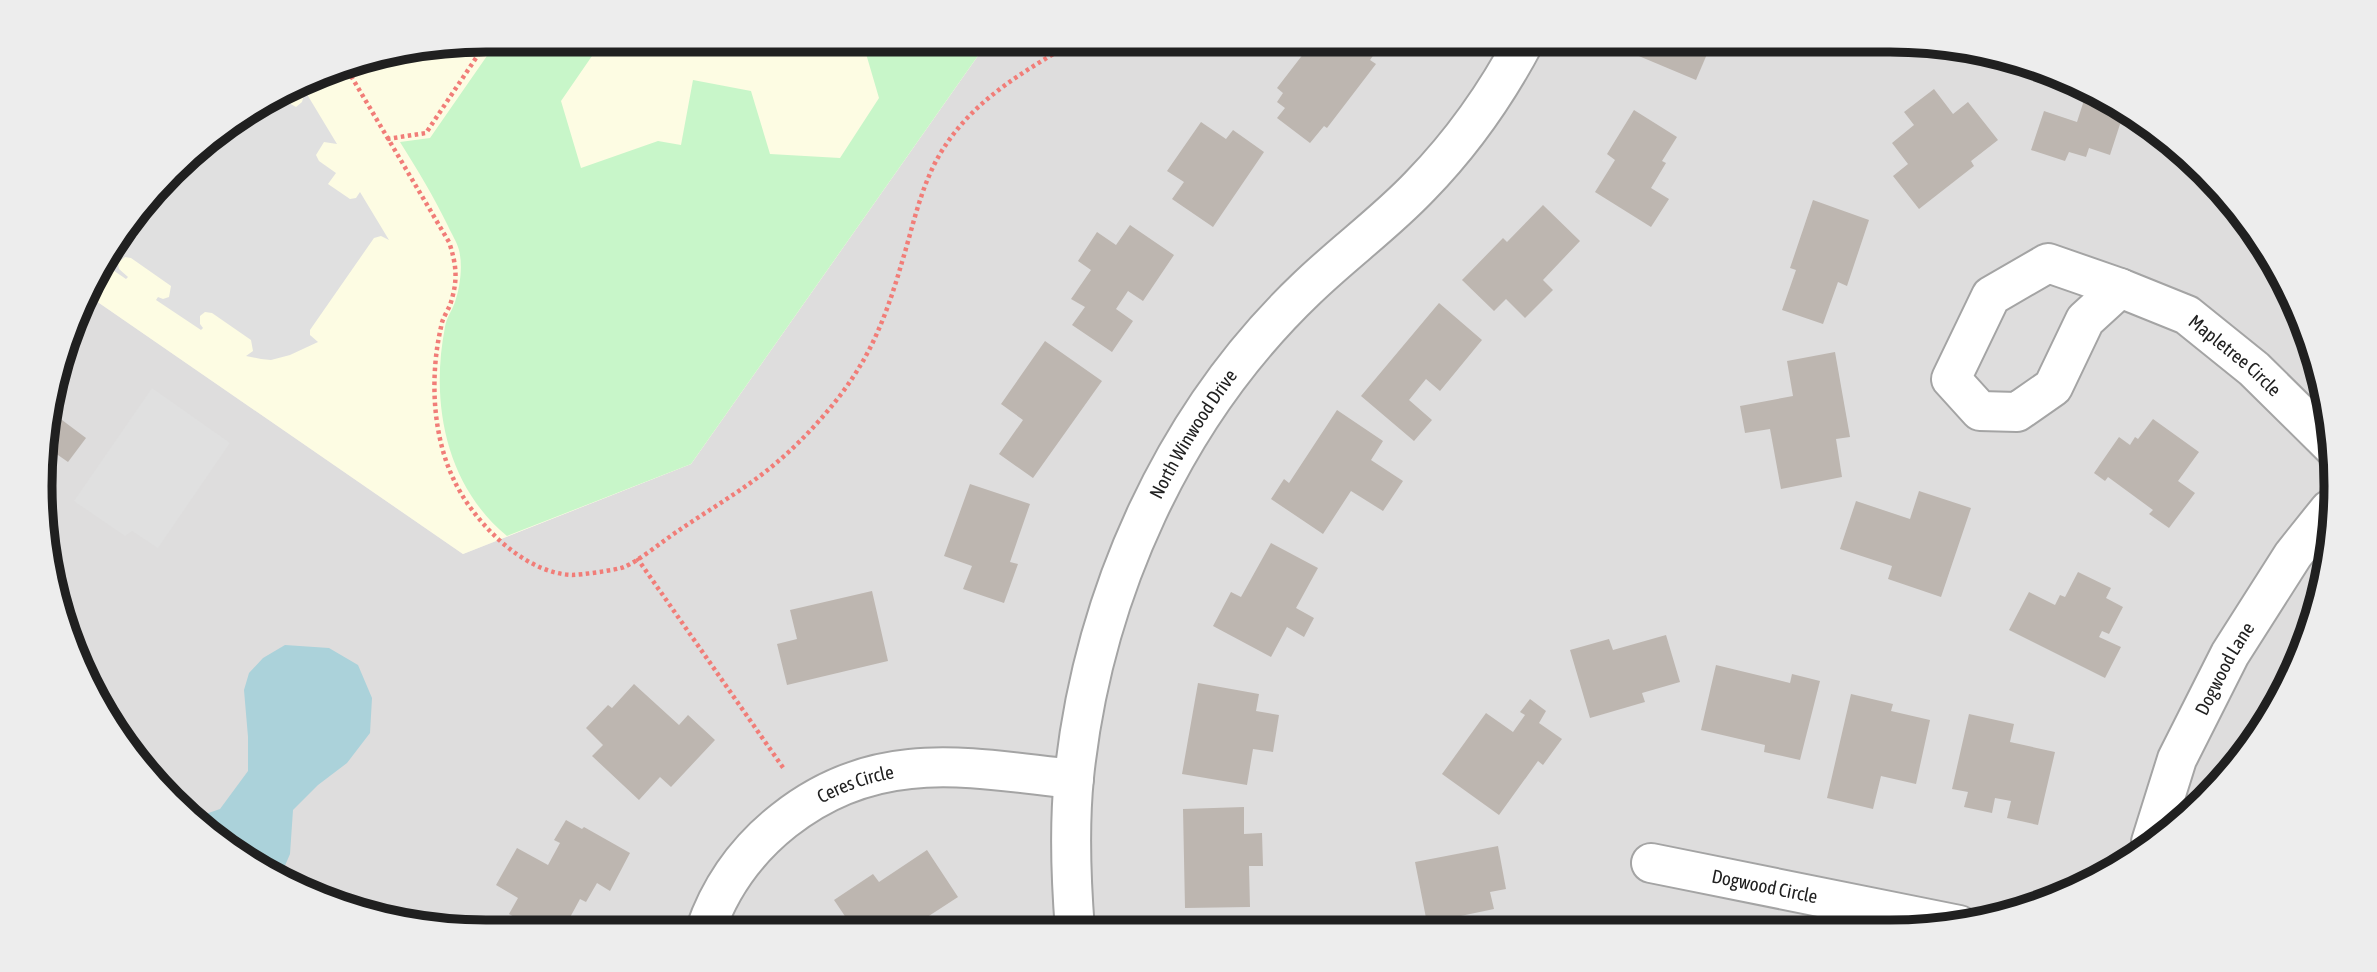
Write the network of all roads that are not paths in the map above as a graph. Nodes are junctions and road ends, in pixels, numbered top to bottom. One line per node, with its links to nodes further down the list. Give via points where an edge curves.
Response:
1 (1519, 52): 5 (street, North Winwood Drive, via 1467,132 1436,168 1305,290 1250,351 1200,417 1158,490 1124,566 1097,646)
2 (2120, 288): 3 (street, Mapletree Circle, via 2187,315 2254,369)
3 (2322, 436)
4 (2324, 517): 6 (street, Dogwood Lane, via 2293,555 2230,654 2177,760)
5 (1074, 779): 9 (street, Ceres Circle, via 910,768 868,776 824,793 784,819 753,848 727,882); 10 (street, North Winwood Drive)
6 (2155, 830)
7 (1651, 863): 8 (street, Dogwood Circle)
8 (1926, 918)
9 (710, 920)
10 (1074, 920)

